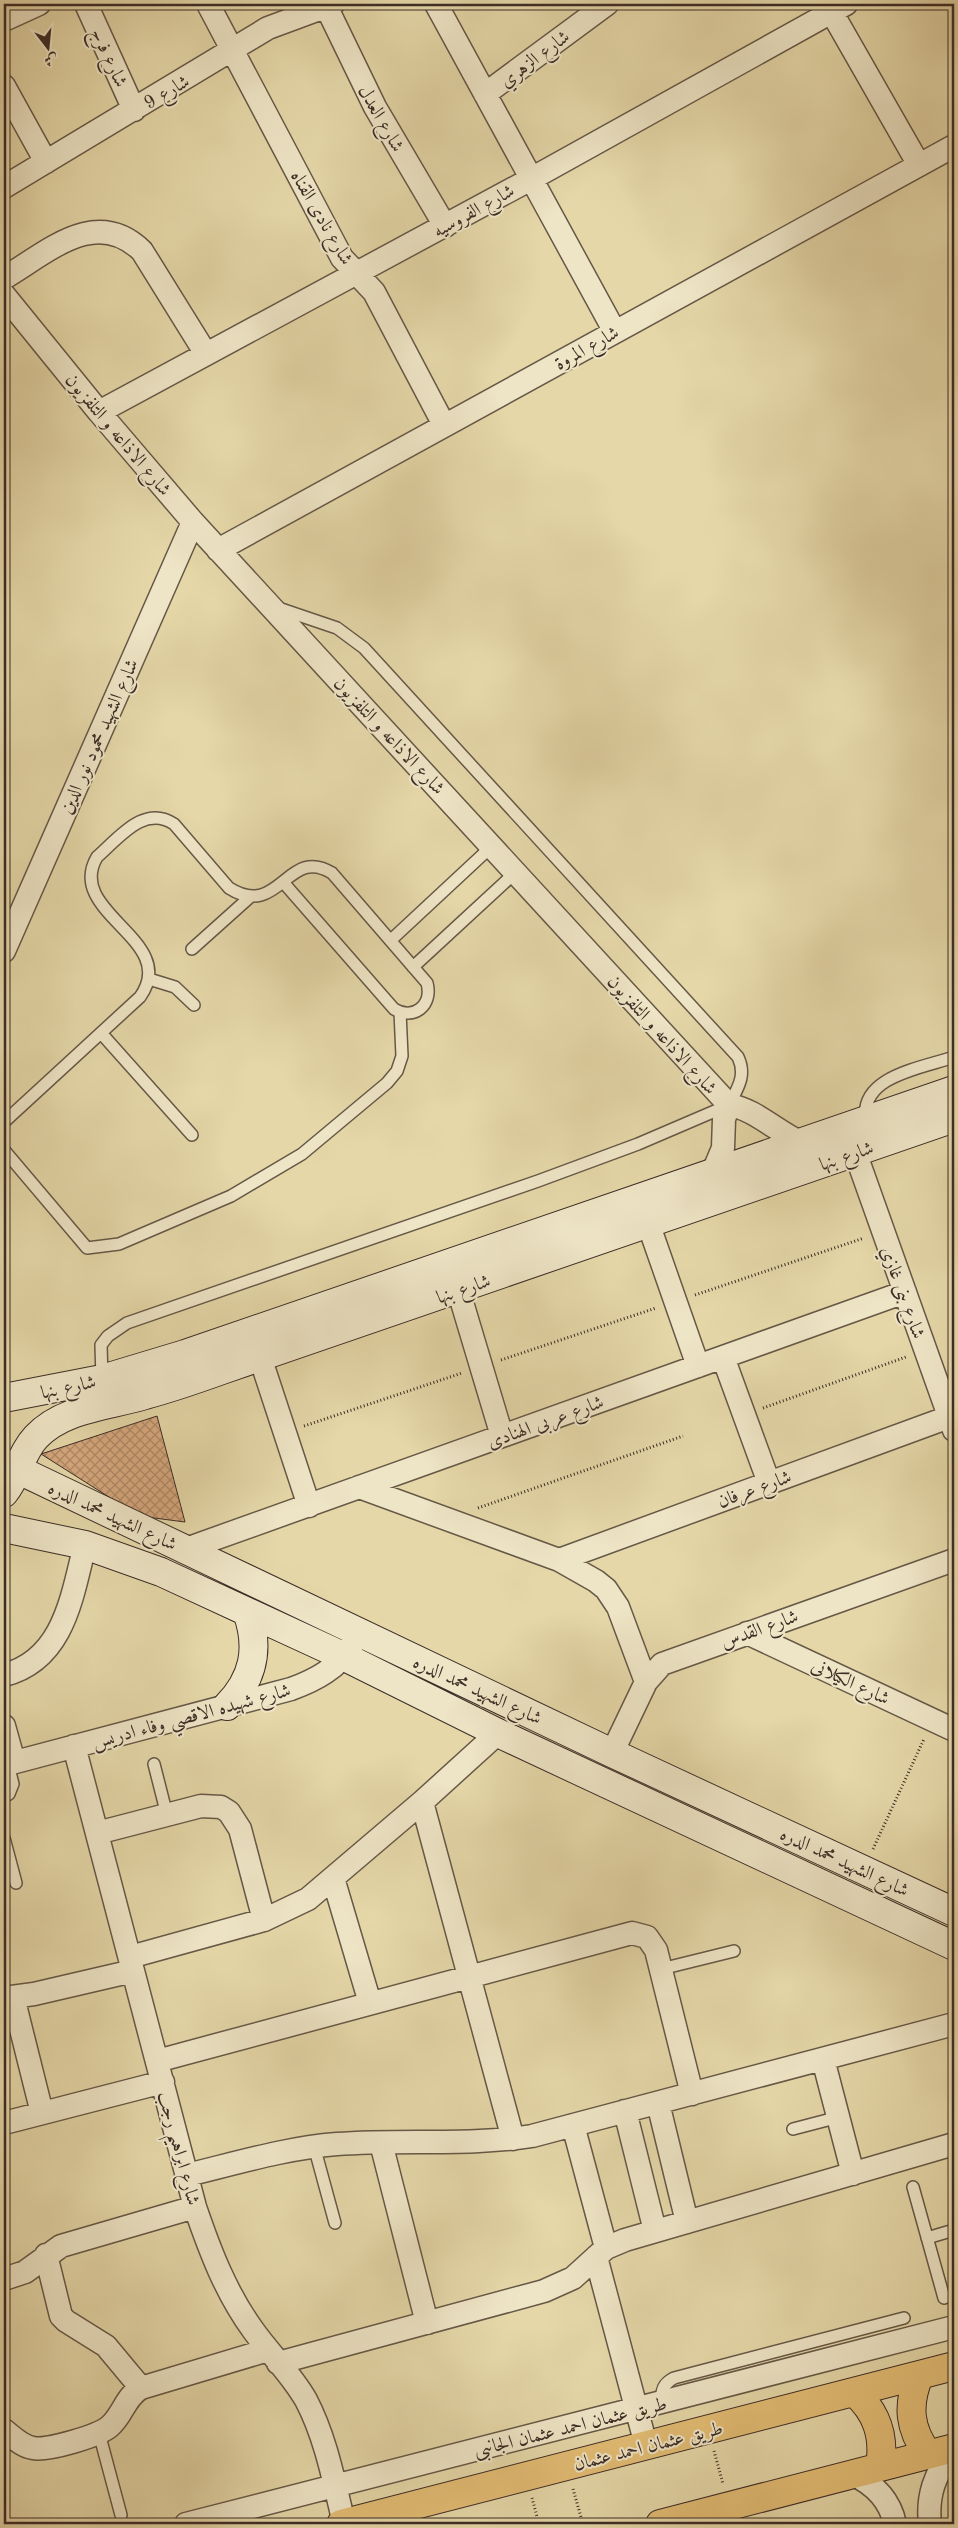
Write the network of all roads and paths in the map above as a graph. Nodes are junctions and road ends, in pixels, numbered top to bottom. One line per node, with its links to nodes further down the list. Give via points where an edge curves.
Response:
1 (39, 4): 8 (street)
2 (86, 4): 12 (street, شارع فرج)
3 (208, 4): 9 (street, شارع نادى القناه)
4 (436, 4): 11 (street)
5 (607, 4): 11 (street, شارع الزهري)
6 (330, 5): 9 (street, شارع 9, via 268,28); 18 (street, شارع العدل, via 375,107)
7 (835, 6): 15 (street); 16 (street, شارع الفروسيه)
8 (4, 20)
9 (232, 50): 12 (street, شارع 9); 19 (street, شارع نادى القناه, via 342,258)
10 (4, 86): 14 (street)
11 (485, 94): 16 (street)
12 (134, 110): 14 (street, شارع 9)
13 (954, 146): 15 (street, شارع المروة)
14 (46, 162): 17 (street, شارع 9)
15 (919, 165): 22 (street, شارع المروة)
16 (531, 179): 18 (street, شارع الفروسيه); 22 (street)
17 (4, 188)
18 (445, 226): 19 (street, شارع الفروسيه)
19 (357, 273): 23 (street, شارع الفروسيه); 25 (street, شارع نادى القناه, via 374,292)
20 (4, 278): 23 (street, via 74,237 103,230 118,233 142,250)
21 (4, 295): 24 (street, شارع الاذاعه و التلفزيون)
22 (614, 332): 25 (street, شارع المروة)
23 (206, 354): 24 (street, شارع الفروسيه)
24 (98, 412): 26 (street, شارع الاذاعه و التلفزيون)
25 (444, 425): 27 (street, شارع المروة)
26 (193, 522): 27 (street, شارع الاذاعه و التلفزيون); 35 (street, شارع الشهيد محمود نور الدين)
27 (218, 550): 28 (street, شارع الاذاعه و التلفزيون)
28 (270, 606): 29 (street, شارع الاذاعه و التلفزيون); 43 (lane, via 338,628 364,648 738,1057 742,1078)
29 (492, 846): 30 (street, شارع الاذاعه و التلفزيون); 33 (lane)
30 (516, 872): 36 (lane); 43 (street, شارع الاذاعه و التلفزيون)
31 (283, 882): 32 (lane, via 262,896); 33 (lane, via 307,866 324,868); 39 (lane)
32 (250, 897): 34 (lane); 37 (lane, via 229,888 166,818 156,816 137,823 98,857 90,880 95,896 143,952 148,961)
33 (391, 940): 36 (lane)
34 (192, 949)
35 (4, 951)
36 (413, 967): 39 (lane, via 427,983 428,997 421,1009 407,1014)
37 (149, 979): 38 (lane, via 175,986); 40 (lane, via 140,996)
38 (194, 1005)
39 (400, 1012): 49 (lane, via 402,1056 397,1071 334,1128 302,1154 245,1188 119,1244 87,1248)
40 (101, 1033): 45 (lane); 47 (lane)
41 (954, 1057): 46 (lane, via 883,1082 867,1100 864,1108)
42 (954, 1090): 46 (main road, شارع بنها)
43 (729, 1105): 48 (street, شارع الاذاعه و التلفزيون, via 748,1110); 51 (street, via 724,1119 723,1148); 61 (lane, via 638,1144 538,1181 127,1323 101,1345)
44 (954, 1118): 50 (main road, شارع بنها)
45 (4, 1122)
46 (866, 1122): 48 (main road, شارع بنها)
47 (192, 1135)
48 (802, 1144): 51 (main road, شارع بنها)
49 (4, 1150)
50 (855, 1152): 52 (main road, شارع بنها); 53 (street, شارع بنى غازي)
51 (712, 1174): 61 (main road, شارع بنها, via 185,1354)
52 (648, 1224): 54 (main road, شارع بنها); 56 (street)
53 (883, 1231): 55 (street, شارع بنى غازي); 56 (path)
54 (458, 1289): 58 (main road, شارع بنها); 65 (street)
55 (905, 1292): 57 (street, شارع بنى غازي); 59 (street, شارع عربى الهنادى)
56 (676, 1302): 60 (street)
57 (925, 1350): 63 (path); 64 (street, شارع بنى غازي)
58 (260, 1357): 67 (main road, شارع بنها, via 145,1395 67,1415 36,1437); 71 (street)
59 (723, 1357): 60 (street, شارع عربى الهنادى); 63 (street)
60 (698, 1366): 65 (street, شارع عربى الهنادى)
61 (102, 1379): 62 (main road, شارع بنها)
62 (4, 1398)
63 (744, 1415): 68 (street)
64 (952, 1424): 68 (street, شارع عرفان)
65 (502, 1436): 69 (street, شارع عربى الهنادى)
66 (683, 1436): 72 (path)
67 (11, 1466): 70 (main road, شارع بنها); 75 (main road, شارع الشهيد محمد الدره)
68 (769, 1483): 76 (street, شارع عرفان)
69 (359, 1488): 71 (street, شارع عربى الهنادى); 72 (street)
70 (4, 1493)
71 (309, 1506): 75 (street, شارع عربى الهنادى)
72 (446, 1519): 76 (street)
73 (4, 1528): 74 (main road, شارع الشهيد محمد الدره)
74 (85, 1545): 78 (main road, شارع الشهيد محمد الدره, via 136,1562); 82 (street, via 69,1608 55,1639 31,1663)
75 (186, 1550): 80 (main road, شارع الشهيد محمد الدره)
76 (559, 1560): 83 (street, via 596,1581 614,1599)
77 (954, 1560): 79 (street, شارع القدس)
78 (248, 1612): 81 (main road, شارع الشهيد محمد الدره); 84 (main road, via 255,1645 254,1662 239,1694)
79 (747, 1632): 83 (street, شارع القدس, via 668,1661); 85 (street, شارع الكيلانى)
80 (359, 1633): 81 (street, شارع شهيده الاقصي وفاء ادريس); 90 (main road, شارع الشهيد محمد الدره)
81 (345, 1657): 84 (street, شارع شهيده الاقصي وفاء ادريس, via 306,1684); 88 (main road, شارع الشهيد محمد الدره)
82 (4, 1675)
83 (646, 1682): 90 (street, شارع القدس)
84 (227, 1706): 89 (street, شارع شهيده الاقصي وفاء ادريس)
85 (933, 1720): 87 (street, شارع الكيلانى); 98 (path)
86 (4, 1726): 91 (street)
87 (954, 1730)
88 (498, 1733): 94 (street); 103 (main road, شارع الشهيد محمد الدره)
89 (74, 1746): 91 (street, شارع شهيده الاقصي وفاء ادريس); 96 (street, شارع ابراهيم رجب)
90 (612, 1753): 98 (main road, شارع الشهيد محمد الدره)
91 (9, 1763): 93 (lane, via 13,1784)
92 (154, 1764): 95 (lane)
93 (4, 1797)
94 (422, 1802): 99 (street); 107 (street)
95 (167, 1815): 96 (street); 102 (street, via 211,1805 229,1812 240,1829)
96 (97, 1833): 105 (street, شارع ابراهيم رجب)
97 (4, 1838): 100 (lane)
98 (863, 1870): 101 (main road, شارع الشهيد محمد الدره)
99 (333, 1878): 102 (street, via 294,1907); 109 (street)
100 (16, 1883)
101 (954, 1912)
102 (264, 1920): 105 (street)
103 (954, 1946)
104 (734, 1951): 106 (lane)
105 (132, 1964): 108 (street); 112 (street, شارع ابراهيم رجب)
106 (661, 1969): 107 (street, via 652,1943 647,1937 632,1933); 114 (street)
107 (470, 1976): 109 (street); 122 (street)
108 (8, 1998): 117 (street)
109 (370, 2003): 112 (street)
110 (954, 2024): 111 (street)
111 (823, 2059): 114 (street); 118 (street)
112 (157, 2061): 113 (street, شارع ابراهيم رجب)
113 (163, 2082): 117 (street); 127 (street, شارع ابراهيم رجب)
114 (692, 2094): 115 (street)
115 (658, 2102): 116 (street); 130 (street)
116 (625, 2112): 120 (street); 133 (street)
117 (42, 2113): 119 (street)
118 (838, 2117): 121 (lane); 126 (street)
119 (4, 2123)
120 (572, 2126): 122 (street); 135 (street)
121 (792, 2129)
122 (513, 2139): 123 (street)
123 (381, 2142): 125 (street); 140 (street)
124 (954, 2144): 126 (street)
125 (314, 2146): 127 (street); 131 (lane)
126 (854, 2174): 130 (street)
127 (187, 2176): 129 (street, شارع ابراهيم رجب)
128 (913, 2187): 134 (lane)
129 (196, 2207): 136 (street, via 60,2246); 142 (street, شارع ابراهيم رجب, via 223,2279 253,2330)
130 (687, 2222): 133 (street)
131 (335, 2223)
132 (954, 2230): 134 (lane)
133 (655, 2231): 135 (street, via 620,2241)
134 (927, 2238): 138 (lane)
135 (601, 2253): 140 (street, via 559,2286); 148 (street)
136 (46, 2256): 137 (street, via 25,2272); 145 (street, via 66,2322 106,2346)
137 (4, 2279)
138 (944, 2298)
139 (904, 2318): 147 (lane, via 674,2378 664,2385)
140 (427, 2323): 142 (street)
141 (954, 2327): 147 (street, طريق عثمان احمد عثمان الجانبى)
142 (273, 2356): 145 (street); 158 (street, شارع ابراهيم رجب, via 293,2380 315,2419)
143 (954, 2366): 144 (main road, طريق عثمان احمد عثمان)
144 (919, 2376): 146 (main road, طريق عثمان احمد عثمان); 154 (main road, via 913,2389 910,2416 919,2443)
145 (141, 2388): 151 (street, via 127,2400 113,2423)
146 (854, 2392): 149 (main road, طريق عثمان احمد عثمان); 156 (main road, via 878,2425 882,2439)
147 (663, 2402): 148 (street, طريق عثمان احمد عثمان الجانبى)
148 (636, 2409): 152 (street); 158 (street, طريق عثمان احمد عثمان الجانبى)
149 (708, 2429): 152 (main road, طريق عثمان احمد عثمان); 159 (path)
150 (4, 2430): 151 (street, via 22,2444 41,2449)
151 (99, 2433): 160 (lane)
152 (646, 2445): 155 (main road, طريق عثمان احمد عثمان)
153 (954, 2448): 154 (main road)
154 (941, 2453): 156 (main road); 166 (street, via 941,2468 930,2497)
155 (567, 2466): 162 (main road, طريق عثمان احمد عثمان); 163 (path)
156 (880, 2467): 157 (main road)
157 (852, 2474): 159 (main road); 165 (street, via 883,2496)
158 (335, 2486): 161 (street, طريق عثمان احمد عثمان الجانبى); 162 (street, شارع ابراهيم رجب)
159 (728, 2506): 164 (main road)
160 (121, 2515)
161 (186, 2524)
162 (343, 2524)
163 (583, 2524)
164 (660, 2524)
165 (895, 2524)
166 (930, 2524)

